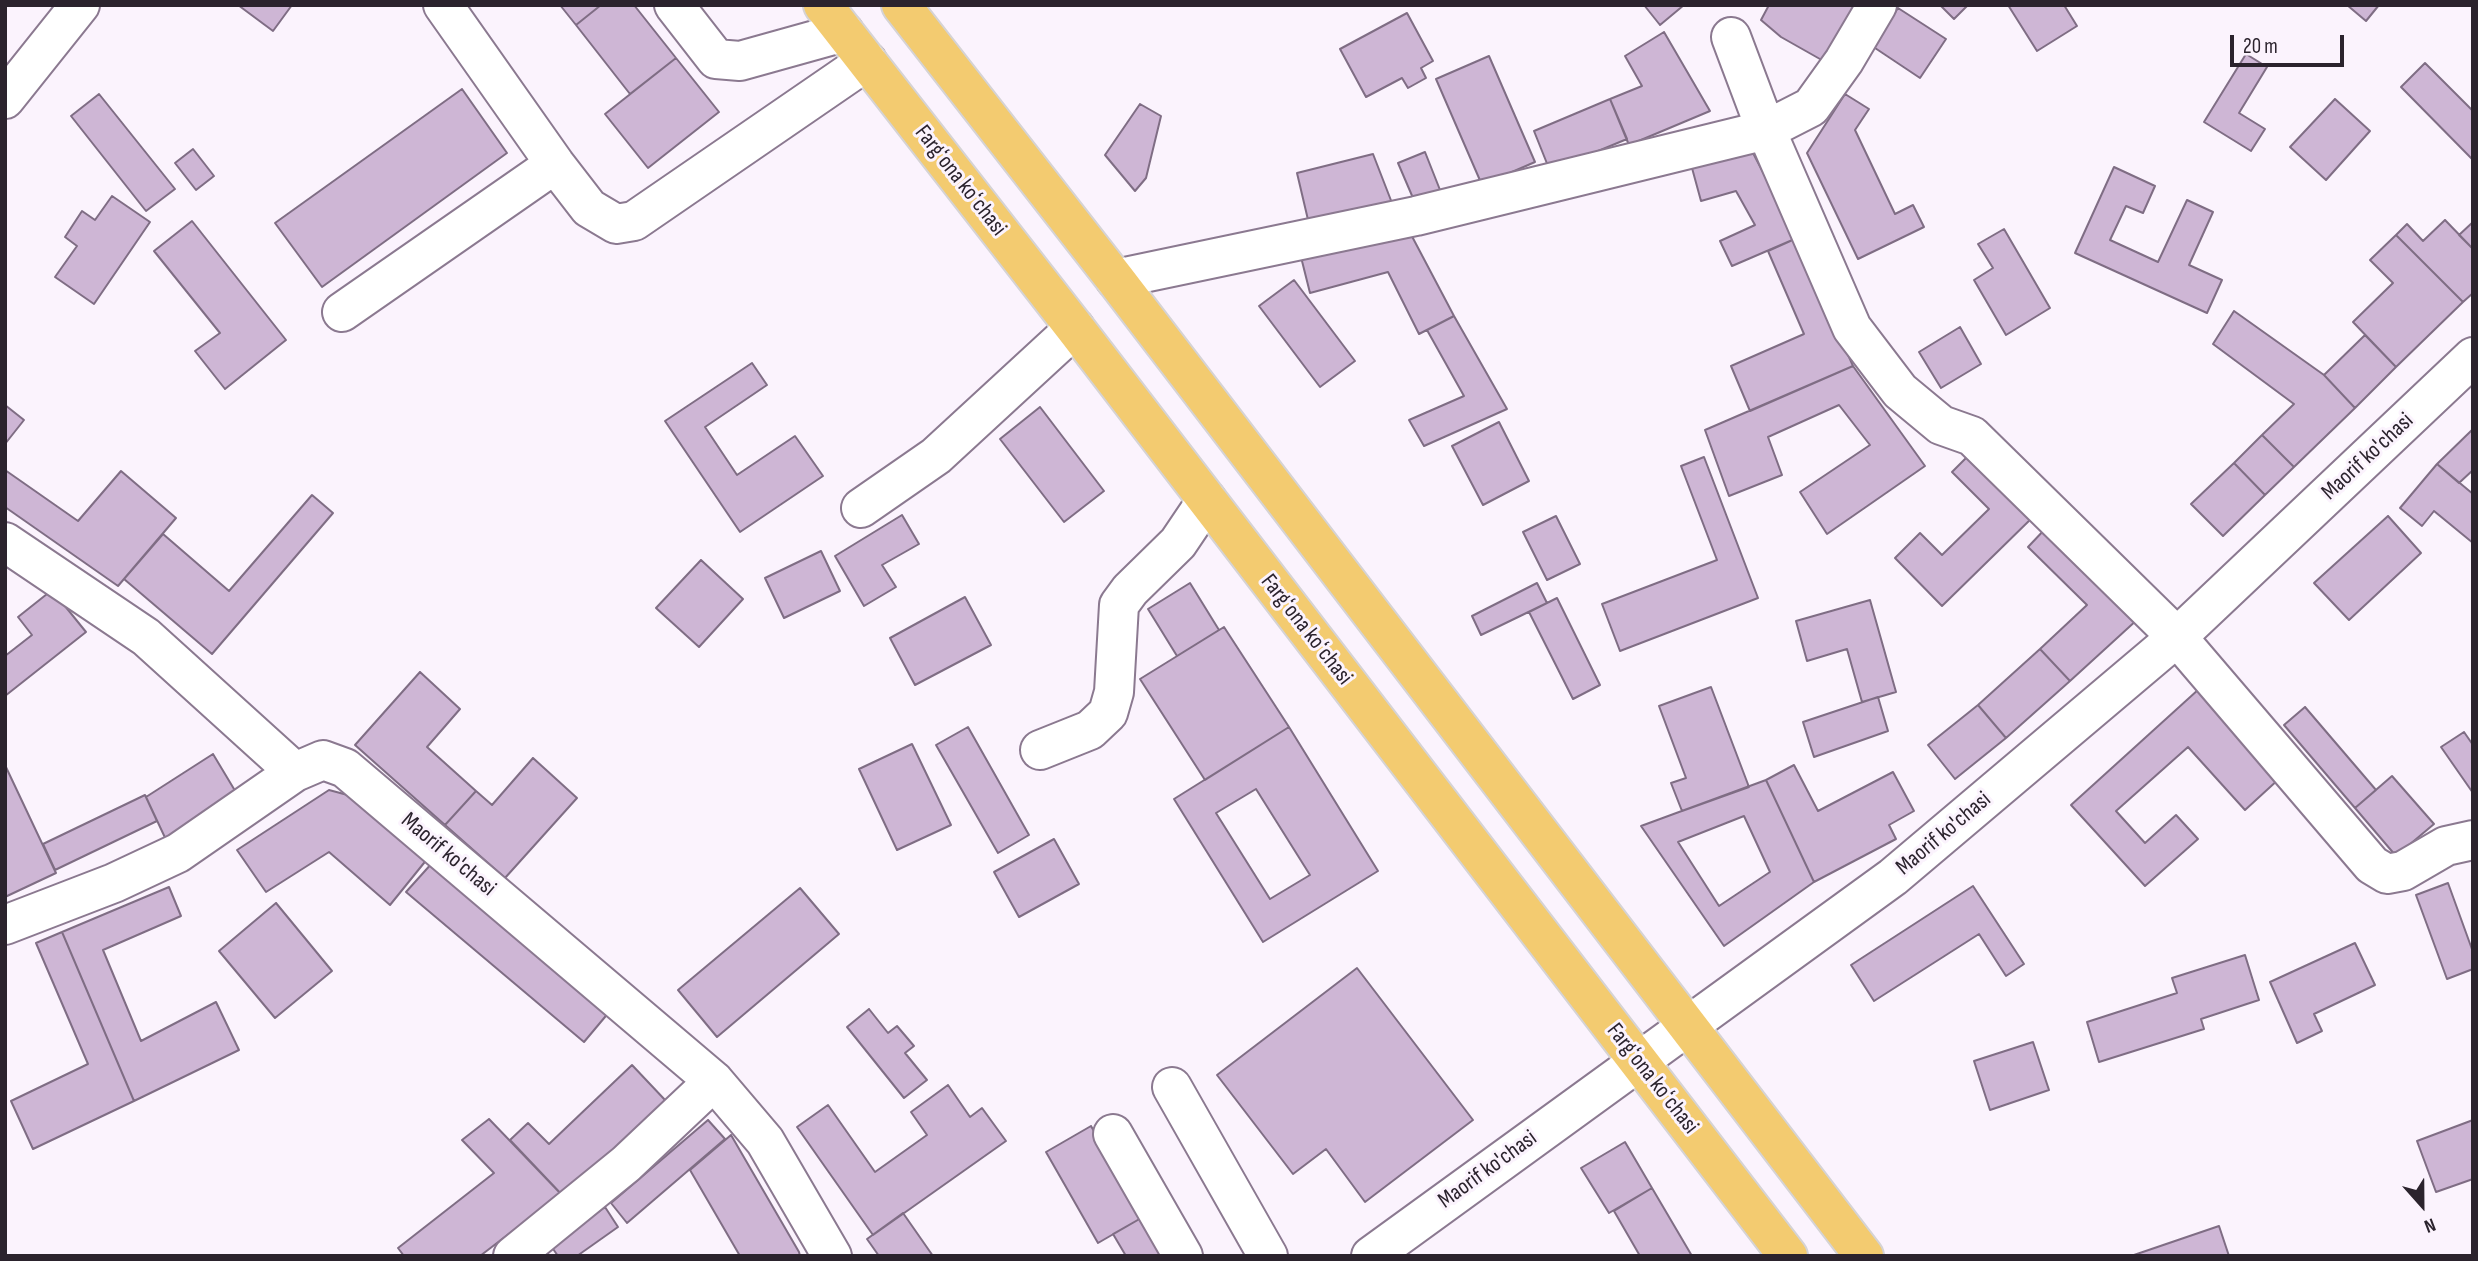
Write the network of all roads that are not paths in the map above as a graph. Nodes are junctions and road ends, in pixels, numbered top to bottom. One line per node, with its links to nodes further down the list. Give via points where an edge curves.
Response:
1 (80, 5): 8 (street)
2 (443, 5): 10 (street)
3 (674, 5): 6 (street, via 716,59 740,61)
4 (901, 5): 11 (main road)
5 (1878, 5): 9 (street, via 1811,107)
6 (845, 33): 10 (street, via 634,221 616,224 589,208); 13 (main road, Fargʻona koʻchasi)
7 (1731, 37): 9 (street)
8 (5, 99)
9 (1766, 130): 11 (street, via 1416,216); 18 (street, via 1852,328 1900,391 1941,425 1972,436)
10 (555, 164): 12 (street)
11 (1115, 279): 23 (main road)
12 (342, 312)
13 (1075, 328): 15 (main road, Fargʻona koʻchasi); 16 (street, via 936,456)
14 (2473, 357): 18 (street, Maorif ko'chasi)
15 (1207, 500): 19 (street, via 1178,543 1119,605 1114,692 1108,713 1090,730); 24 (main road, Fargʻona koʻchasi)
16 (861, 508)
17 (5, 542): 20 (street, via 146,637)
18 (2177, 638): 21 (street, via 2372,865 2387,874 2403,871 2446,846); 23 (street, Maorif ko'chasi, via 1893,877)
19 (1040, 750)
20 (295, 772): 22 (street, Maorif ko'chasi, via 178,853); 25 (street, Maorif ko'chasi, via 323,760 345,768)
21 (2473, 840)
22 (5, 925)
23 (1687, 1026): 24 (street, Maorif ko'chasi); 34 (main road)
24 (1638, 1061): 32 (street, Maorif ko'chasi); 33 (main road, Fargʻona koʻchasi)
25 (714, 1081): 28 (street, via 626,1164); 29 (street, Maorif ko'chasi, via 765,1141)
26 (1172, 1087): 31 (street)
27 (1113, 1134): 30 (street)
28 (513, 1256)
29 (832, 1256)
30 (1183, 1256)
31 (1268, 1256)
32 (1371, 1256)
33 (1788, 1256)
34 (1864, 1256)

